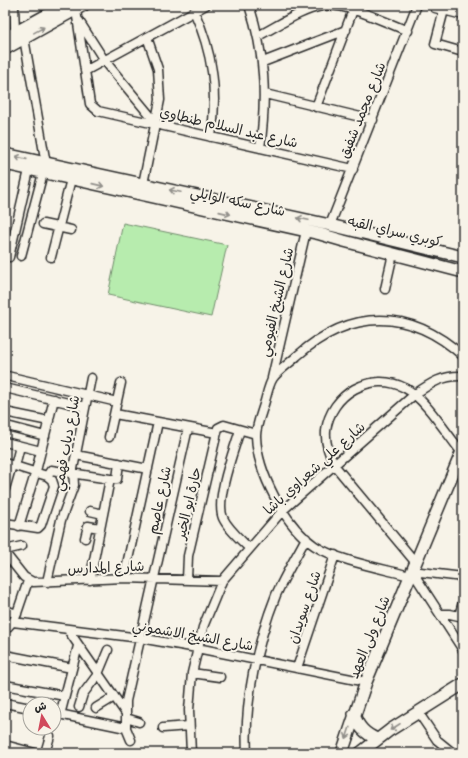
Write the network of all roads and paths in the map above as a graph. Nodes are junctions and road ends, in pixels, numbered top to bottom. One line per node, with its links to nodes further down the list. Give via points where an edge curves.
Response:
1 (14, 5): 14 (street)
2 (65, 5): 14 (main road)
3 (206, 5): 10 (street)
4 (249, 5): 15 (street)
5 (418, 5): 13 (street, شارع محمد شفيق)
6 (434, 8): 8 (street)
7 (353, 10): 12 (street); 13 (street); 15 (street, via 331,6 308,10)
8 (444, 10): 11 (street); 19 (street, via 435,44)
9 (79, 11): 14 (main road, one-way to 9); 20 (street); 22 (street)
10 (194, 12): 16 (street); 27 (street, via 203,31 214,72 215,114)
11 (463, 14)
12 (346, 30): 21 (street); 24 (street)
13 (408, 31): 25 (street, شارع محمد شفيق)
14 (20, 35): 17 (main road); 18 (main road); 30 (street)
15 (258, 36): 21 (street)
16 (147, 37): 20 (street); 26 (street, via 158,69 160,85)
17 (5, 38)
18 (5, 49)
19 (463, 52)
20 (104, 60): 22 (street); 26 (street)
21 (263, 62): 23 (street)
22 (85, 71): 26 (street, شارع عبد السلام طنطاوي, via 90,104 98,111)
23 (265, 94): 24 (street); 28 (street)
24 (316, 107): 25 (street)
25 (373, 120): 31 (street, شارع محمد شفيق)
26 (157, 124): 27 (street, شارع عبد السلام طنطاوي); 34 (street)
27 (211, 137): 28 (street, شارع عبد السلام طنطاوي)
28 (260, 148): 31 (street, شارع عبد السلام طنطاوي)
29 (6, 164): 30 (main road, شارع سكه الوايلي, one-way to 29); 32 (main road, شارع سكه الوايلي)
30 (44, 168): 32 (main road, شارع سكه الوايلي); 33 (main road, شارع سكه الوايلي); 34 (main road, شارع سكه الوايلي); 42 (street)
31 (353, 169): 36 (street, شارع محمد شفيق)
32 (29, 170): 43 (street)
33 (71, 179): 37 (street); 39 (main road, شارع سكه الوايلي, one-way to 39)
34 (143, 184): 36 (main road, شارع سكه الوايلي, one-way to 34)
35 (44, 224): 37 (street)
36 (330, 225): 45 (main road, شارع سكه الوايلي)
37 (59, 227): 38 (street); 44 (street)
38 (71, 230)
39 (306, 231): 40 (main road, شارع سكه الوايلي); 53 (street, شارع الشيخ الفيومي)
40 (320, 234): 41 (main road, شارع سكه الوايلي); 46 (main road, كوبري سراي القبه, via 346,234)
41 (393, 254): 47 (main road, شارع سكه الوايلي); 48 (street)
42 (21, 256)
43 (9, 257)
44 (51, 257)
45 (463, 257)
46 (463, 263)
47 (463, 272)
48 (385, 289)
49 (463, 356): 53 (street, via 448,343 416,326 381,320 363,321 346,325 315,340)
50 (7, 376): 56 (street)
51 (463, 376): 57 (street, شارع علي شعراوي باشا, via 439,379)
52 (91, 378): 58 (street, شارع دياب فهمي)
53 (272, 378): 71 (street, شارع الشيخ الفيومي)
54 (121, 383): 61 (street)
55 (5, 388): 59 (street)
56 (66, 390): 58 (street); 60 (street)
57 (415, 394): 77 (street); 81 (street, شارع علي شعراوي باشا); 81 (street, via 405,387 382,382 370,383 348,392 333,410 327,426 326,444)
58 (88, 395): 61 (street); 62 (street, شارع دياب فهمي)
59 (54, 399): 60 (street); 65 (street)
60 (63, 402): 62 (street)
61 (117, 402): 64 (street)
62 (85, 407): 78 (street, شارع دياب فهمي)
63 (5, 412): 65 (street)
64 (115, 414): 66 (street); 73 (street)
65 (49, 421): 72 (street)
66 (158, 422): 68 (street); 82 (street)
67 (7, 426): 72 (street)
68 (188, 428): 70 (street); 104 (street, شارع عاصم)
69 (240, 430): 70 (street, via 220,426); 71 (street); 97 (street, via 226,479 221,509 226,524)
70 (217, 434): 105 (street, حارة ابو الخير, via 188,556)
71 (256, 434): 88 (street, via 263,466 275,498)
72 (45, 436): 76 (street)
73 (109, 437)
74 (5, 442): 75 (street)
75 (20, 446): 76 (street); 80 (street)
76 (41, 451): 83 (street)
77 (463, 452): 101 (main road, شارع ولى العهد)
78 (76, 455): 79 (street); 84 (street, شارع دياب فهمي)
79 (119, 463): 82 (street); 86 (street, via 116,478)
80 (11, 465): 83 (street); 87 (street)
81 (334, 466): 88 (street, شارع علي شعراوي باشا); 101 (street)
82 (148, 469): 103 (street)
83 (36, 471): 85 (street); 92 (street)
84 (73, 473): 85 (street, via 51,470); 86 (street); 109 (street, شارع دياب فهمي, via 74,485 61,520)
85 (49, 478): 92 (street, via 53,489 41,525 36,529)
86 (110, 479): 90 (street)
87 (5, 489)
88 (283, 510): 95 (street); 97 (street, شارع علي شعراوي باشا)
89 (90, 511): 90 (street)
90 (103, 514): 93 (street)
91 (5, 523): 92 (street)
92 (19, 526)
93 (100, 528): 94 (street, via 88,526); 106 (street)
94 (85, 538)
95 (306, 538): 100 (street, via 324,551); 124 (street, via 277,594)
96 (22, 546): 98 (street)
97 (249, 548): 108 (street, شارع علي شعراوي باشا)
98 (5, 550)
99 (5, 553): 107 (street)
100 (335, 555): 101 (street); 126 (street, شارع سويدان)
101 (413, 570): 102 (street); 113 (street); 130 (main road, شارع ولى العهد)
102 (463, 577)
103 (124, 578): 104 (street, شارع المدارس); 106 (street, شارع المدارس)
104 (155, 578): 105 (street, شارع المدارس); 118 (street, شارع عاصم)
105 (187, 579): 108 (street, شارع المدارس)
106 (90, 580): 109 (street, شارع المدارس)
107 (28, 581): 109 (street, شارع المدارس); 112 (street)
108 (222, 581): 120 (street, شارع علي شعراوي باشا)
109 (47, 582)
110 (463, 602): 114 (street)
111 (5, 610): 112 (street)
112 (16, 614): 115 (street)
113 (440, 614): 114 (street); 122 (street)
114 (461, 616)
115 (13, 622): 116 (street); 117 (street, شارع الشيخ الاشموني)
116 (5, 630)
117 (68, 630): 118 (street, شارع الشيخ الاشموني); 119 (street)
118 (140, 638): 120 (street, شارع الشيخ الاشموني); 143 (street, شارع عاصم)
119 (78, 646): 125 (street); 128 (street)
120 (197, 648): 124 (street, شارع الشيخ الاشموني); 127 (street, شارع علي شعراوي باشا)
121 (108, 650): 128 (street)
122 (463, 650)
123 (5, 655): 125 (street)
124 (257, 659): 126 (street, شارع الشيخ الاشموني); 156 (street, via 247,719)
125 (72, 668): 133 (street)
126 (297, 668): 130 (street, شارع الشيخ الاشموني)
127 (192, 673): 129 (street); 145 (street, شارع علي شعراوي باشا)
128 (98, 674): 134 (street); 138 (street, via 86,688)
129 (220, 677)
130 (366, 682): 141 (main road, شارع ولى العهد)
131 (463, 684): 140 (main road)
132 (5, 685): 133 (street)
133 (65, 696): 136 (street)
134 (114, 697): 139 (street); 143 (street)
135 (5, 703): 137 (street)
136 (62, 703)
137 (22, 706)
138 (79, 707)
139 (96, 708)
140 (418, 712): 149 (main road, one-way to 149); 159 (street, via 437,740)
141 (354, 714): 149 (main road, via 360,727); 157 (main road, شارع ولى العهد, one-way to 157)
142 (62, 715): 146 (street)
143 (125, 715): 144 (street); 146 (street, شارع عاصم)
144 (139, 722)
145 (189, 726): 147 (street); 155 (street, شارع علي شعراوي باشا)
146 (126, 728): 150 (street)
147 (162, 728)
148 (50, 736): 154 (street)
149 (377, 739): 158 (main road)
150 (131, 740)
151 (5, 745): 152 (street)
152 (18, 751): 153 (street)
153 (33, 753)
154 (45, 753)
155 (191, 753)
156 (247, 753)
157 (342, 753)
158 (360, 753)
159 (453, 753)

